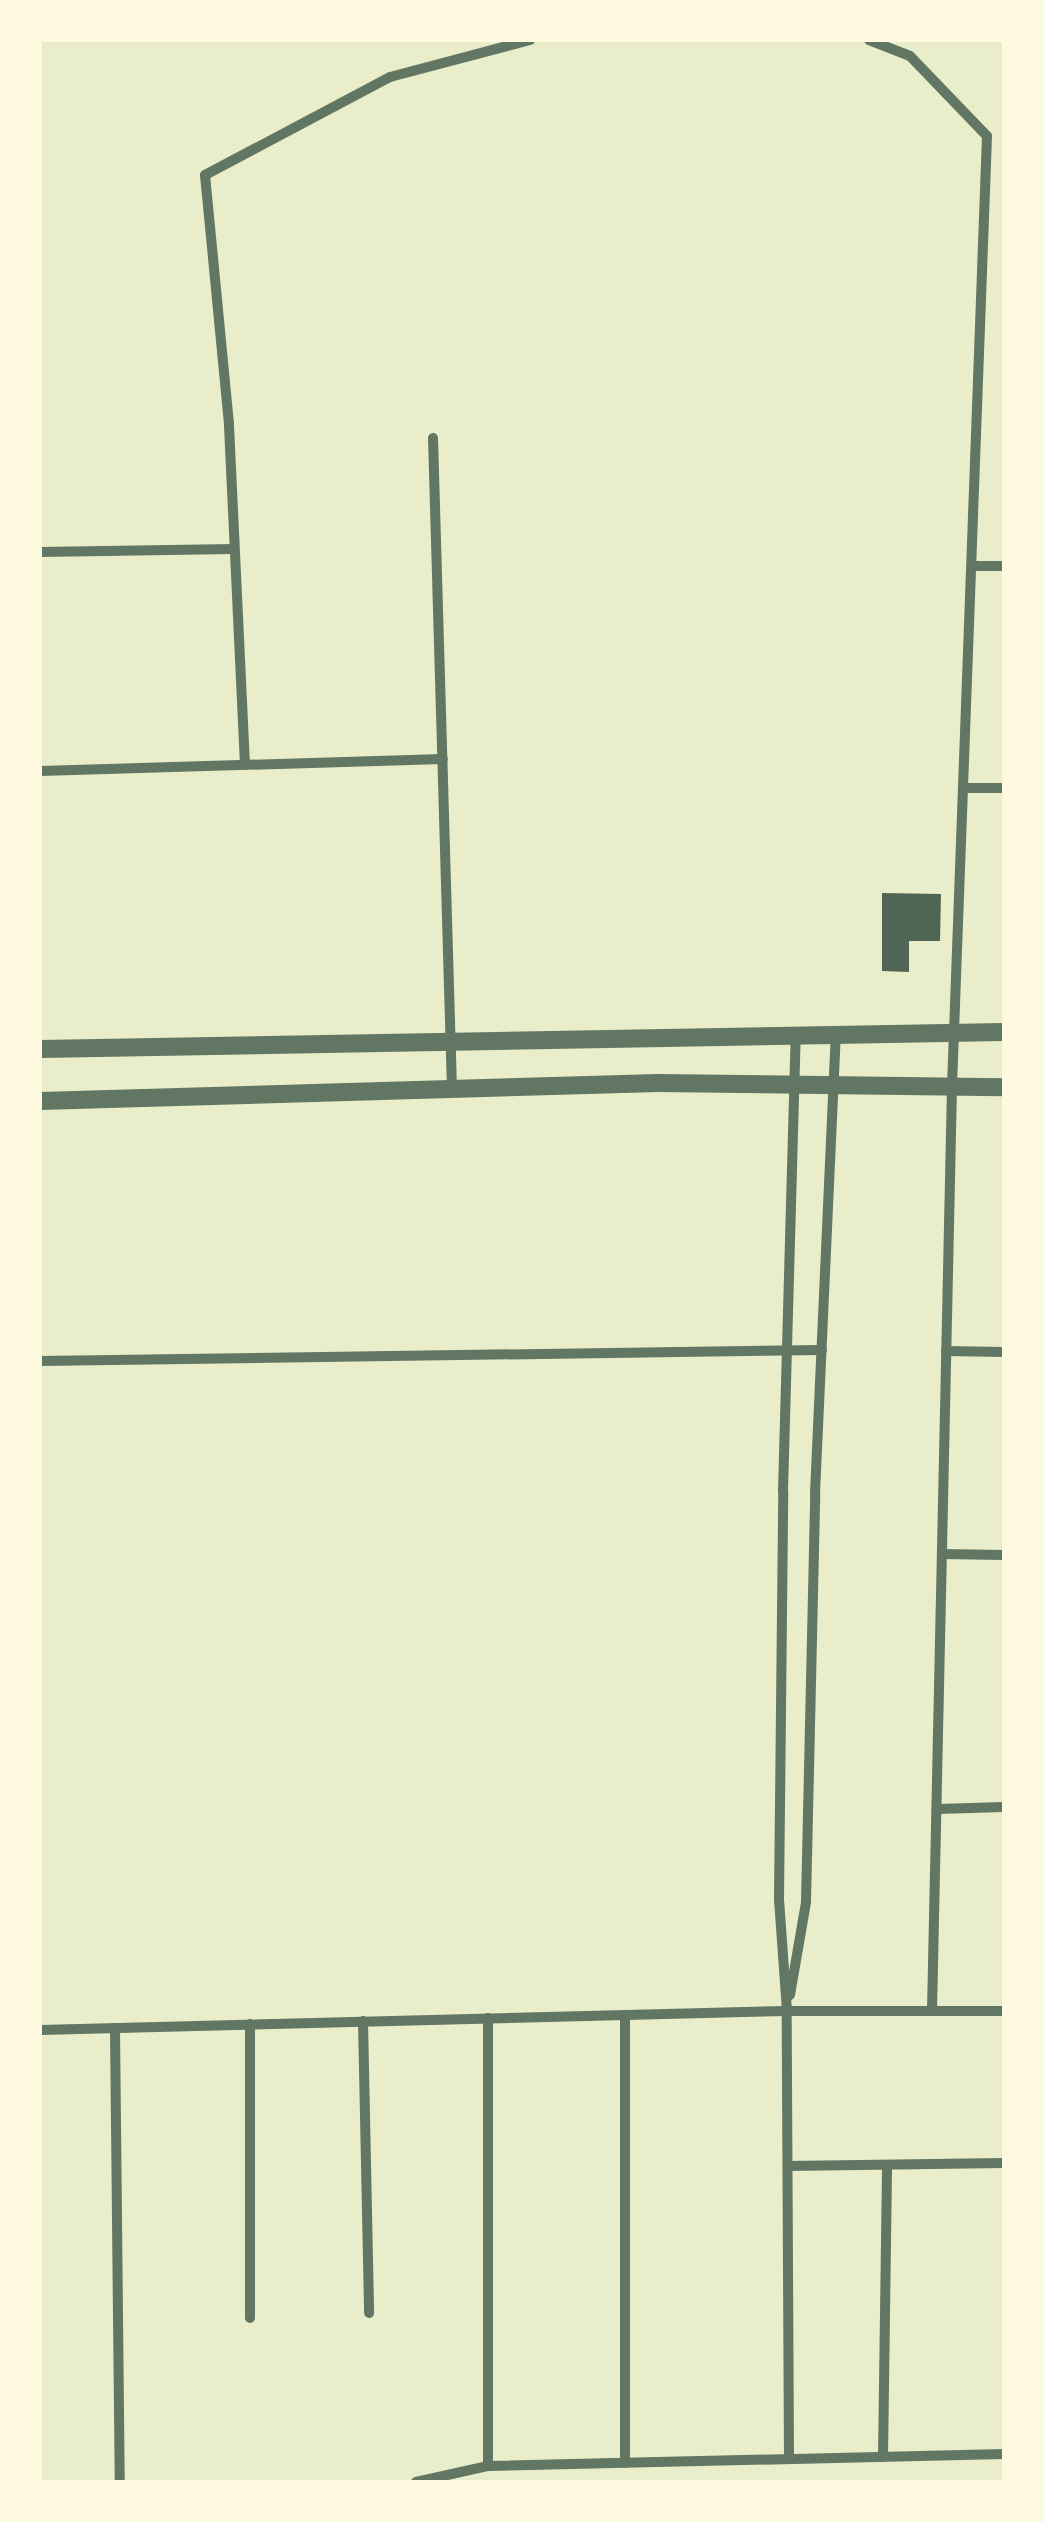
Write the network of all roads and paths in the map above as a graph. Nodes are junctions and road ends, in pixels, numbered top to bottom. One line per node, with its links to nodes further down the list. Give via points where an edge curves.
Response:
1 (530, 40): 4 (street, via 390,77 205,175)
2 (868, 40): 6 (street, via 910,56 986,136)
3 (434, 438): 8 (street)
4 (234, 549): 5 (street); 9 (street)
5 (40, 552)
6 (972, 566): 7 (street); 11 (street)
7 (1004, 566)
8 (443, 760): 9 (street); 17 (street)
9 (245, 765): 10 (street)
10 (40, 771)
11 (964, 788): 12 (street); 14 (street)
12 (1004, 788)
13 (1004, 1032): 14 (street)
14 (954, 1033): 15 (street); 21 (street)
15 (836, 1034): 16 (street); 20 (street)
16 (796, 1035): 17 (street); 19 (street)
17 (451, 1041): 18 (street); 23 (street)
18 (40, 1049)
19 (794, 1085): 20 (street); 23 (street); 26 (street)
20 (834, 1085): 21 (street); 25 (street)
21 (952, 1087): 22 (street); 27 (street)
22 (1004, 1088)
23 (452, 1089): 24 (street)
24 (40, 1101)
25 (822, 1350): 26 (street); 35 (street, via 806,1902)
26 (787, 1351): 29 (street); 35 (street, via 779,1900)
27 (946, 1351): 28 (street); 30 (street)
28 (1004, 1352)
29 (40, 1361)
30 (942, 1554): 31 (street); 33 (street)
31 (1004, 1555)
32 (1004, 1808): 33 (street)
33 (937, 1809): 36 (street)
34 (1004, 2010): 36 (street)
35 (787, 2011): 36 (street); 37 (street); 45 (street)
36 (932, 2011)
37 (625, 2015): 38 (street); 51 (street)
38 (488, 2018): 39 (street); 52 (street)
39 (364, 2021): 40 (street); 46 (street)
40 (250, 2024): 41 (street); 47 (street)
41 (116, 2028): 42 (street); 53 (street)
42 (40, 2030)
43 (1004, 2163): 44 (street)
44 (887, 2165): 45 (street); 49 (street)
45 (788, 2166): 50 (street)
46 (369, 2313)
47 (250, 2318)
48 (1004, 2454): 49 (street)
49 (882, 2457): 50 (street)
50 (789, 2459): 51 (street)
51 (625, 2463): 52 (street)
52 (488, 2466): 54 (street)
53 (120, 2482)
54 (416, 2482)

